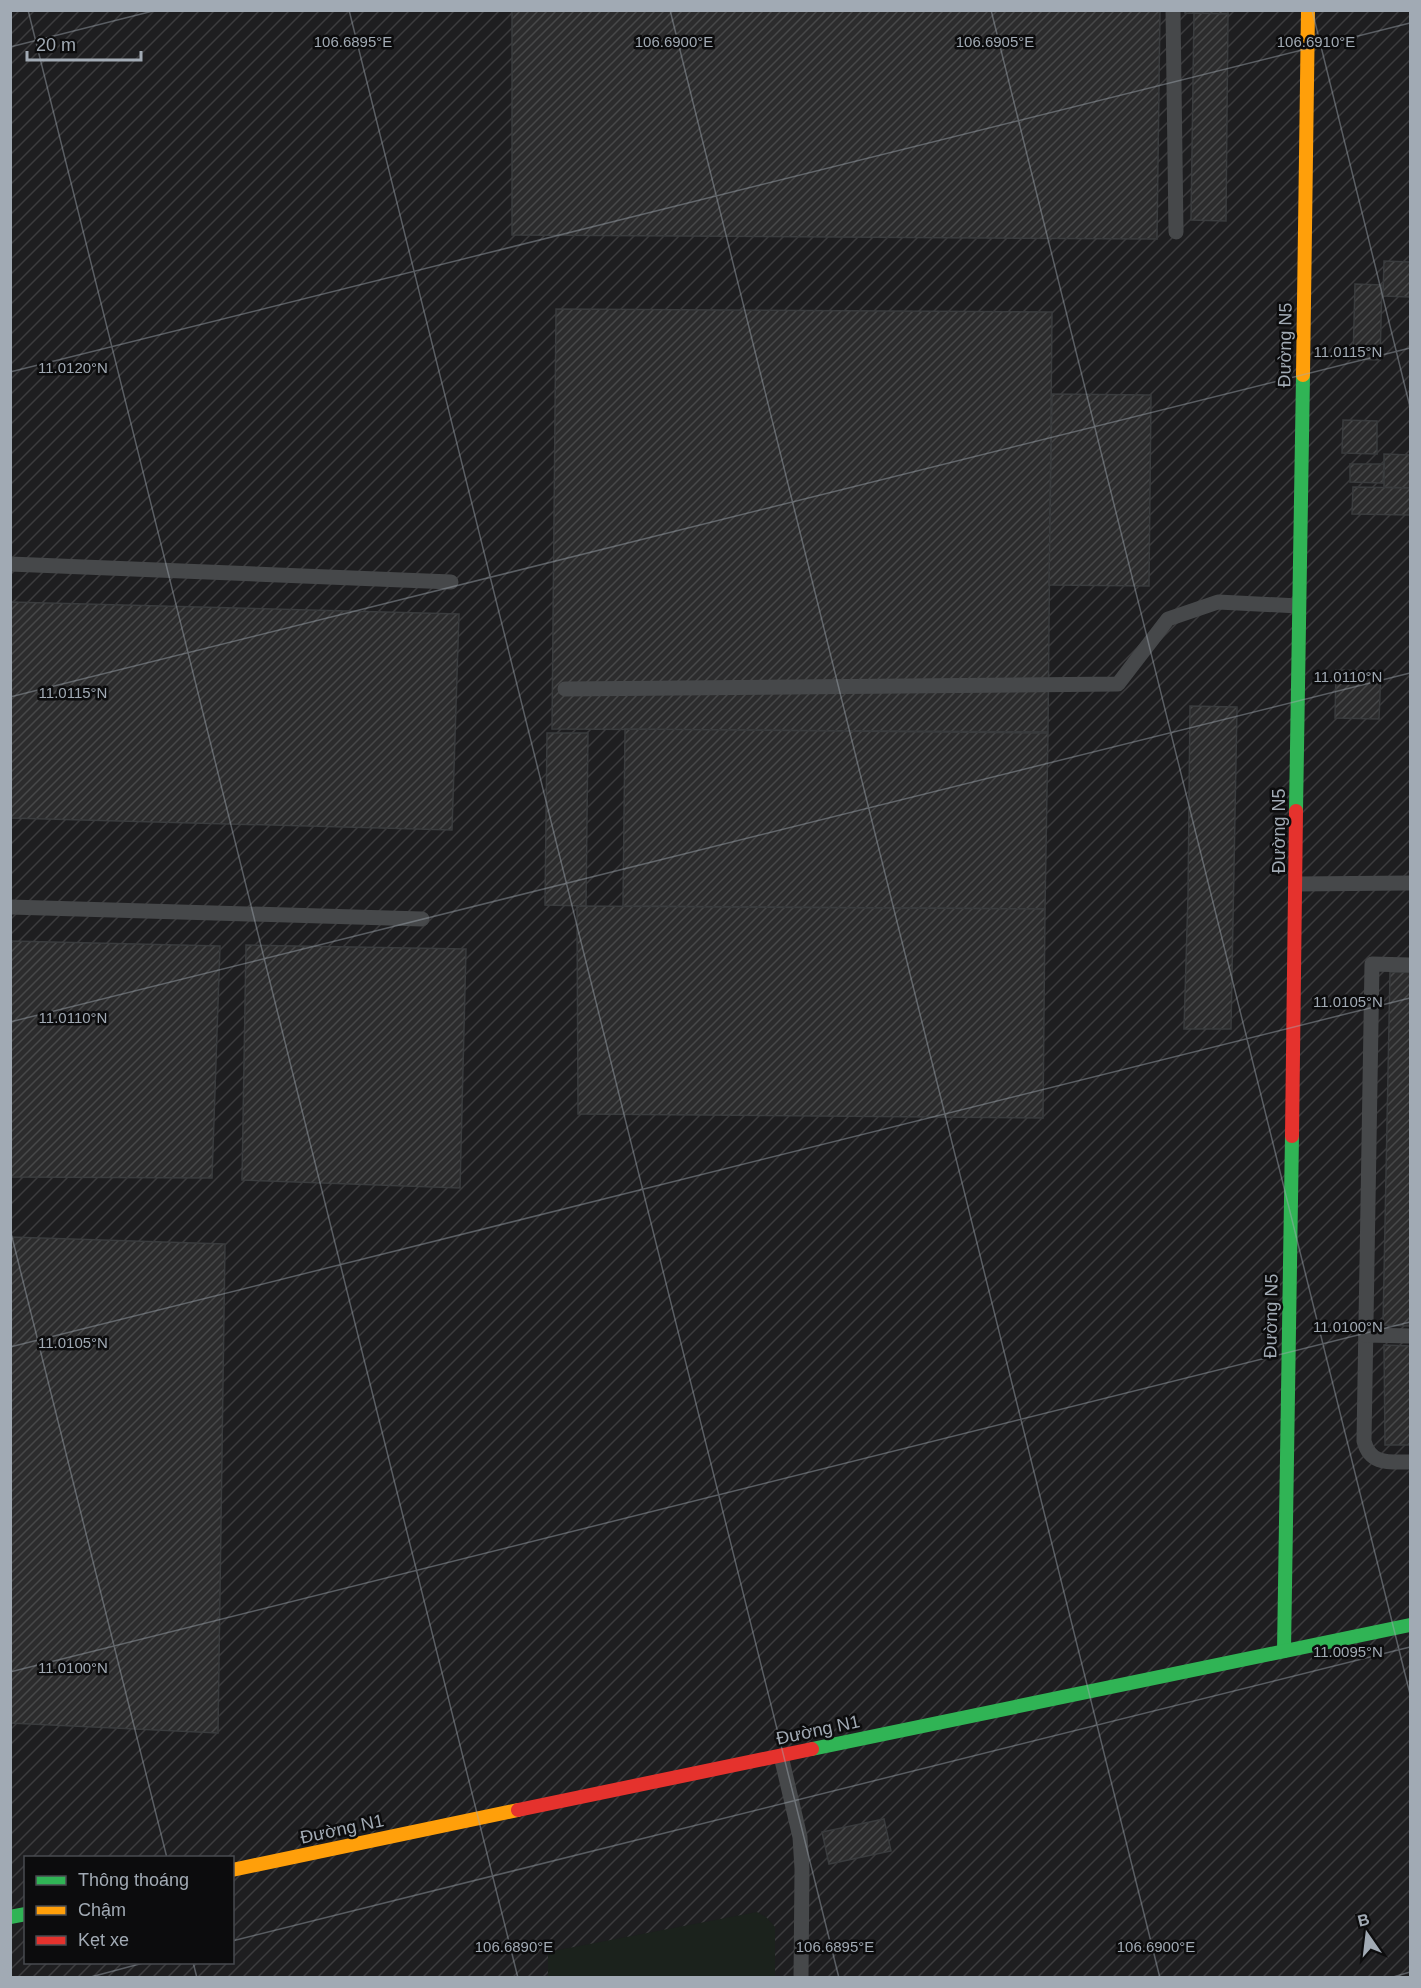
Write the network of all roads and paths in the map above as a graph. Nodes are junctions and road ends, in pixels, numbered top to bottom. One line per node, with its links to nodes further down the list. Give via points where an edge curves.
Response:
1 (1173, 10): 3 (lane)
2 (1308, 10): 6 (street, Đường N5)
3 (1176, 232)
4 (10, 564): 5 (lane)
5 (451, 582)
6 (1298, 606): 7 (lane, via 1218,602 1168,619 1118,684); 9 (street, Đường N5)
7 (565, 689)
8 (1410, 883): 9 (lane)
9 (1296, 884): 17 (street, Đường N5)
10 (10, 907): 11 (lane)
11 (422, 919)
12 (1410, 965): 13 (lane, via 1372,964)
13 (1366, 1335): 14 (lane); 15 (lane, via 1366,1451 1384,1462)
14 (1410, 1336)
15 (1410, 1462)
16 (1410, 1625): 17 (street, Đường N1)
17 (1284, 1651): 18 (street, Đường N1)
18 (781, 1756): 19 (street, Đường N1); 20 (lane, via 800,1837)
19 (234, 1870)
20 (801, 1977)

